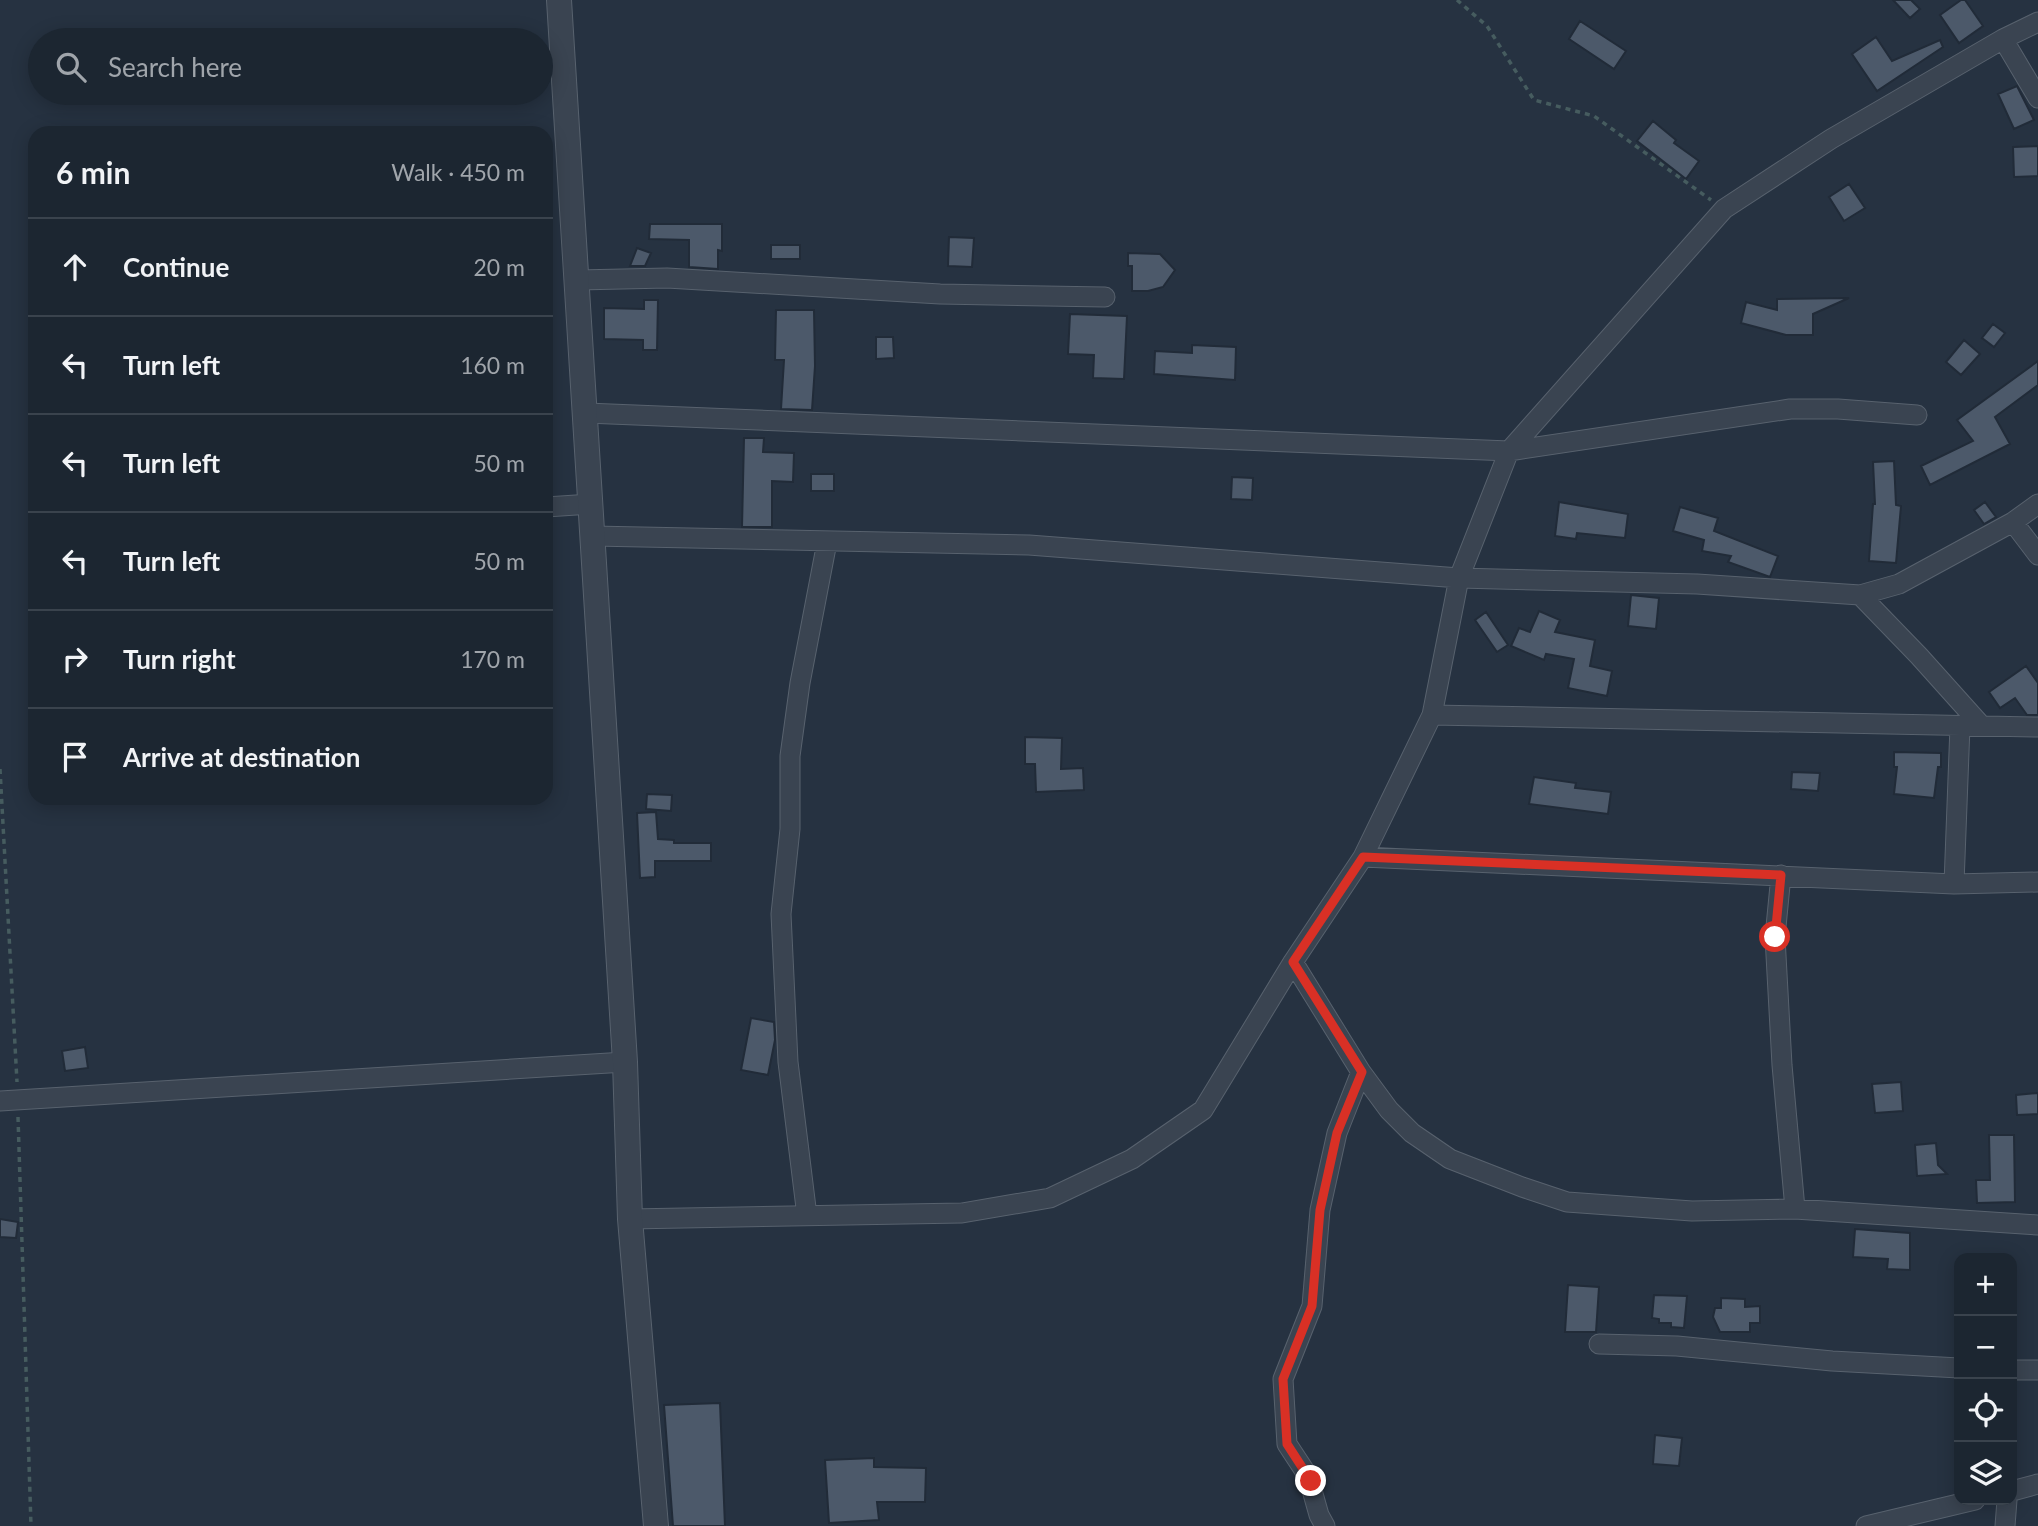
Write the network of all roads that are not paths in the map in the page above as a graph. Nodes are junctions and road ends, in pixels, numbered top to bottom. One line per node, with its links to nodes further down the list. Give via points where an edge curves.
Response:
1 (559, 0): 5 (street)
2 (2038, 22): 3 (street)
3 (2003, 39): 4 (street); 9 (street, via 1831,139 1724,209)
4 (2038, 98)
5 (578, 280): 6 (street, via 667,278 940,294); 7 (street)
6 (1105, 297)
7 (586, 413): 9 (street); 10 (street)
8 (1917, 415): 9 (street, via 1790,409)
9 (1509, 451): 17 (street)
10 (591, 504): 12 (street); 14 (street)
11 (2038, 504): 13 (street)
12 (553, 507)
13 (2013, 522): 16 (street); 18 (street, via 1899,584)
14 (593, 537): 15 (street); 27 (street)
15 (827, 542): 17 (street, via 1029,545); 31 (street, via 790,756 790,829 781,914 788,1062)
16 (2038, 555)
17 (1459, 578): 18 (street, via 1697,584); 19 (street)
18 (1860, 595): 20 (street, via 1919,656)
19 (1432, 715): 20 (street); 22 (street)
20 (1970, 725): 21 (street); 25 (street)
21 (2038, 727)
22 (1363, 857): 23 (street); 26 (street)
23 (1781, 875): 25 (street); 30 (street, via 1775,937)
24 (2038, 882): 25 (street)
25 (1954, 884)
26 (1293, 962): 28 (street); 31 (street, via 1203,1110 1132,1159 1050,1198 962,1213)
27 (625, 1062): 29 (street); 32 (street)
28 (1362, 1072): 30 (street, via 1412,1133 1450,1159 1567,1202 1692,1211); 44 (street, via 1337,1133 1320,1210 1312,1306 1283,1379 1287,1444 1308,1476)
29 (9, 1100)
30 (1795, 1209): 33 (street)
31 (807, 1216): 32 (street)
32 (630, 1219): 43 (street)
33 (2038, 1225)
34 (1599, 1344): 35 (street)
35 (1954, 1368)
36 (2017, 1370): 37 (street)
37 (2038, 1370)
38 (2038, 1484): 39 (street)
39 (2017, 1490)
40 (1955, 1505): 42 (street)
41 (2007, 1505): 45 (street)
42 (1876, 1525)
43 (656, 1526)
44 (1325, 1526)
45 (2005, 1526)

